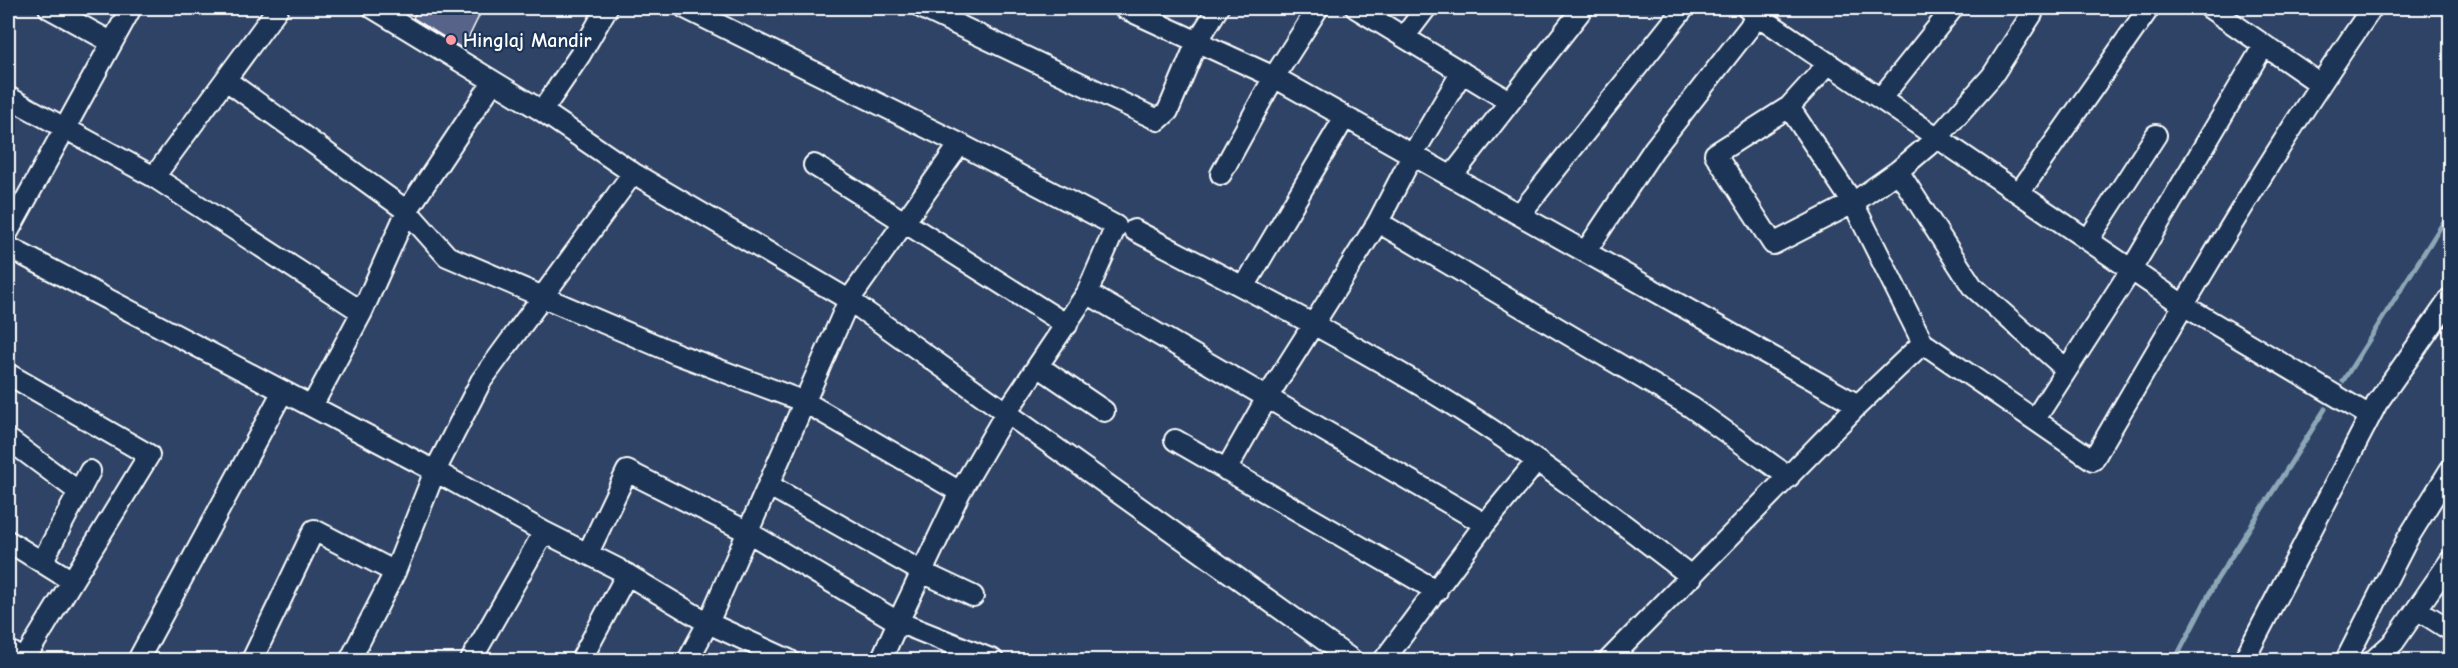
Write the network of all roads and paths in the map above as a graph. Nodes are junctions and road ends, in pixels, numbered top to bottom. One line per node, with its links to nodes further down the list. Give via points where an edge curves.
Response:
1 (49, 8): 22 (street)
2 (131, 8): 22 (street)
3 (278, 8): 28 (street)
4 (373, 8): 29 (street)
5 (607, 8): 35 (street)
6 (685, 8): 40 (street)
7 (922, 8): 23 (street, via 1158,120 1168,111)
8 (1124, 8): 23 (street)
9 (1218, 8): 23 (street)
10 (1318, 8): 27 (street)
11 (1356, 8): 21 (street)
12 (1426, 8): 21 (street)
13 (1583, 8): 33 (street)
14 (1684, 8): 51 (street)
15 (1953, 8): 32 (street)
16 (2149, 8): 48 (street)
17 (2210, 8): 24 (street)
18 (2372, 8): 30 (street)
19 (1753, 11): 25 (street); 58 (street)
20 (2032, 14): 39 (street, via 1992,76)
21 (1404, 37): 26 (street)
22 (111, 42): 37 (street)
23 (1197, 42): 27 (street)
24 (2264, 45): 30 (street); 59 (street)
25 (1829, 63): 32 (street); 34 (street)
26 (1462, 72): 33 (street); 41 (street)
27 (1274, 77): 36 (street); 45 (street)
28 (226, 81): 47 (street); 50 (street)
29 (493, 82): 35 (street); 50 (street)
30 (2319, 83): 65 (street)
31 (8, 98): 37 (street)
32 (1881, 98): 39 (street)
33 (1509, 101): 46 (street)
34 (1789, 107): 49 (street); 49 (street, via 1715,154 1773,244)
35 (542, 111): 44 (street)
36 (1345, 117): 41 (street); 60 (street)
37 (65, 127): 47 (street); 55 (street)
38 (2156, 135): 56 (street)
39 (1938, 137): 43 (street); 48 (street)
40 (960, 144): 52 (street); 61 (street, via 1116,226)
41 (1413, 154): 46 (street); 53 (street)
42 (814, 165): 52 (street)
43 (1898, 171): 49 (street); 71 (street, via 1972,286)
44 (633, 173): 62 (street); 64 (street)
45 (1221, 174)
46 (1452, 176): 51 (street)
47 (154, 177): 66 (street)
48 (2019, 193): 56 (street)
49 (1853, 202): 69 (street)
50 (407, 211): 62 (street, via 447,256); 66 (street)
51 (1520, 214): 58 (street)
52 (906, 222): 64 (street); 68 (street)
53 (1378, 222): 67 (street); 89 (street, via 1691,407)
54 (1134, 230): 60 (street)
55 (8, 232)
56 (2088, 240): 59 (street)
57 (8, 247): 73 (street)
58 (1586, 251): 76 (street)
59 (2131, 270): 65 (street); 71 (street)
60 (1244, 287): 67 (street)
61 (1087, 293): 68 (street); 74 (street)
62 (542, 299): 75 (street); 88 (street, via 481,381)
63 (2451, 299): 80 (street)
64 (849, 300): 75 (street); 79 (street)
65 (2183, 305): 80 (street); 81 (street, via 2093,460)
66 (362, 312): 77 (street)
67 (1313, 324): 74 (street); 84 (street, via 1463,412)
68 (1067, 325): 70 (street)
69 (1923, 343): 76 (street); 81 (street)
70 (1038, 366): 78 (street); 79 (street)
71 (2066, 369): 81 (street)
72 (8, 374): 104 (street, via 148,455)
73 (283, 391): 77 (street); 113 (street)
74 (1268, 396): 85 (street); 93 (street)
75 (805, 402): 90 (street); 92 (street)
76 (1858, 405): 89 (street)
77 (312, 406): 88 (street)
78 (1104, 411)
79 (1006, 413): 92 (street); 122 (street)
80 (2370, 416): 125 (street)
81 (2035, 419)
82 (8, 439): 91 (street)
83 (1175, 441): 85 (street)
84 (1537, 461): 93 (street); 103 (street)
85 (1226, 470): 105 (street)
86 (2451, 470): 126 (street, via 2408,538)
87 (90, 471): 91 (street)
88 (435, 471): 94 (street); 100 (street)
89 (1789, 477): 103 (street)
90 (768, 485): 95 (street); 101 (street)
91 (79, 492): 99 (street)
92 (960, 492): 101 (street)
93 (1485, 524): 105 (street)
94 (544, 532): 97 (street); 116 (street)
95 (748, 532): 97 (street, via 627,471); 108 (street); 109 (street)
96 (8, 541): 99 (street)
97 (588, 553): 102 (street)
98 (2451, 561): 107 (street)
99 (42, 562): 104 (street)
100 (395, 572): 114 (street, via 314,530); 115 (street)
101 (924, 573): 106 (street); 108 (street)
102 (627, 574): 109 (street); 117 (street)
103 (1692, 578): 124 (street)
104 (72, 581): 112 (street)
105 (1437, 591): 123 (street)
106 (973, 596)
107 (2417, 609): 110 (street); 127 (street, via 2394,642)
108 (898, 622): 120 (street); 121 (street)
109 (708, 623): 118 (street); 119 (street)
110 (2451, 630)
111 (8, 650): 112 (street)
112 (24, 660)
113 (138, 660)
114 (252, 660)
115 (350, 660)
116 (471, 660)
117 (580, 660)
118 (687, 660)
119 (789, 660)
120 (881, 660)
121 (993, 660)
122 (1352, 660)
123 (1384, 660)
124 (1609, 660)
125 (2244, 660)
126 (2346, 660)
127 (2374, 660)

